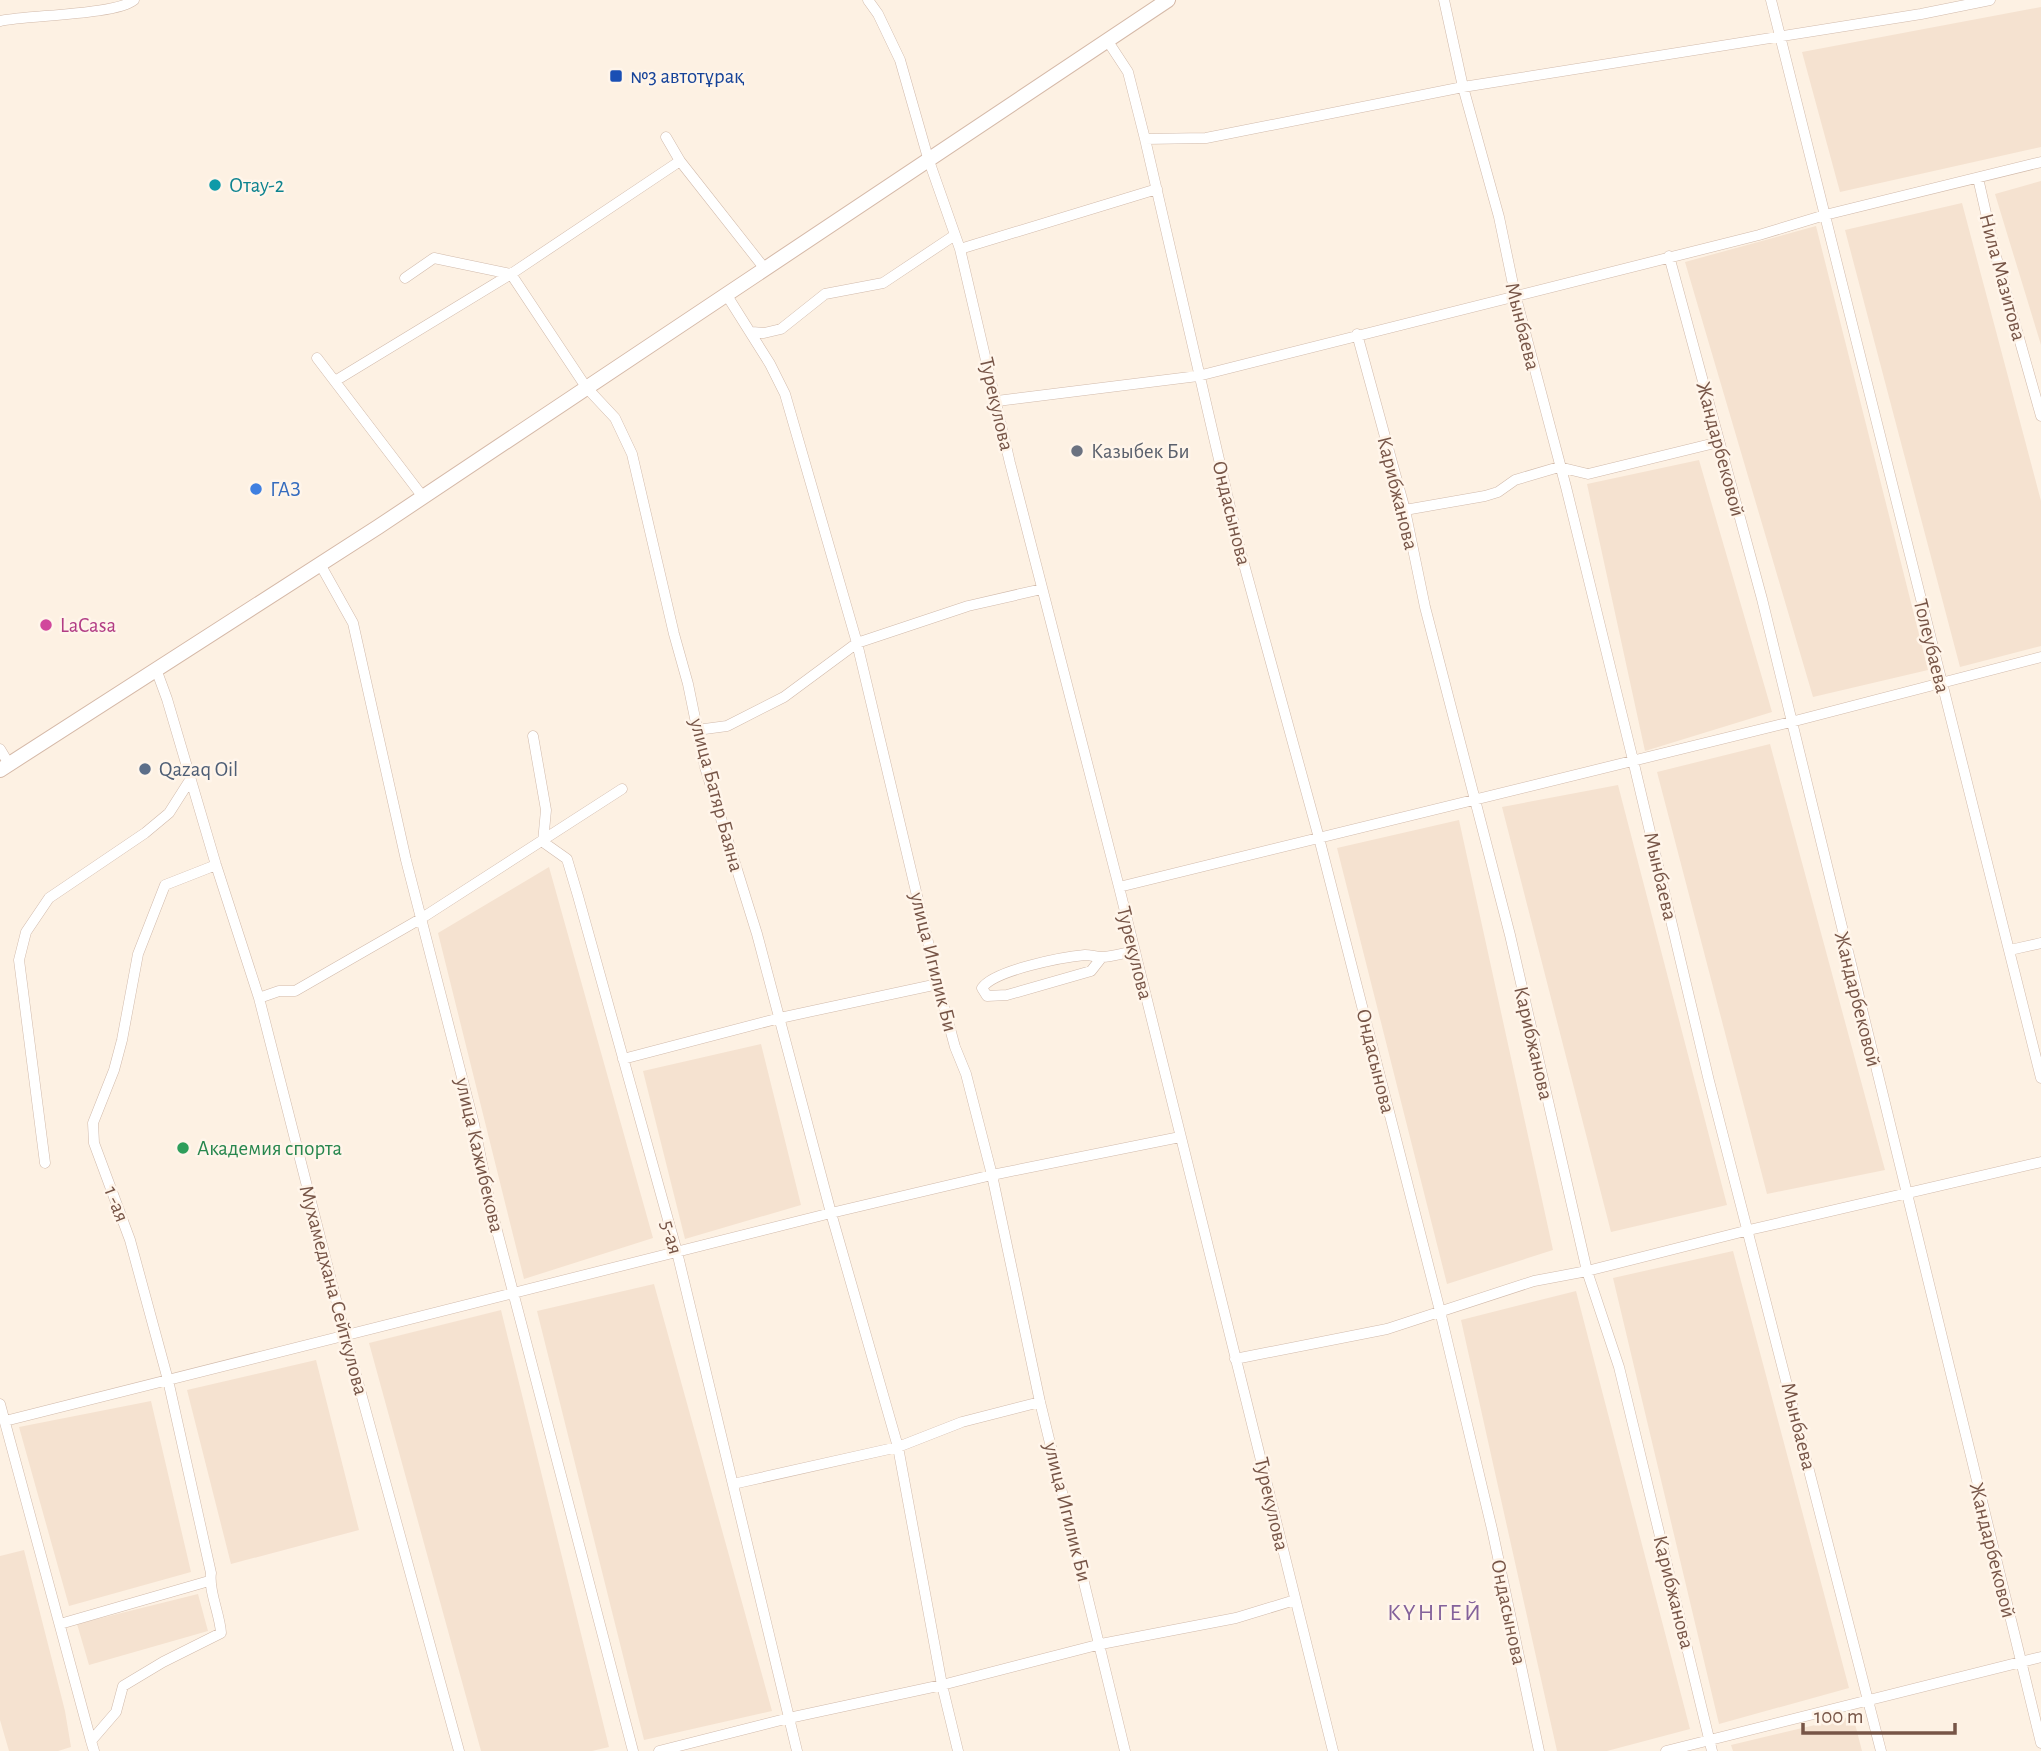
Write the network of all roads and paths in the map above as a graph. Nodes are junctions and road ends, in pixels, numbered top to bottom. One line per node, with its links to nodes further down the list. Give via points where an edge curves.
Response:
1 (134, 0): 7 (street, via 107,9)
2 (868, 0): 13 (street, Турекулова, via 900,60)
3 (1168, 0): 9 (main road)
4 (1444, 0): 10 (street, Мынбаева)
5 (1771, 0): 8 (street, Толеубаева)
6 (1990, 0): 8 (street)
7 (0, 21)
8 (1779, 37): 10 (street); 18 (street, Толеубаева)
9 (1107, 40): 12 (street, Ондасынова, via 1128,72); 13 (main road)
10 (1463, 87): 12 (street, via 1206,138); 25 (street, Мынбаева)
11 (666, 136): 14 (street)
12 (1145, 139): 17 (street, Ондасынова)
13 (928, 158): 19 (street, Турекулова); 22 (main road)
14 (680, 161): 22 (street); 23 (street)
15 (2041, 162): 16 (street)
16 (1978, 178): 18 (street); 34 (street, Нила Мазитова)
17 (1157, 189): 20 (street); 30 (street, Ондасынова)
18 (1825, 215): 21 (street); 44 (street, Толеубаева)
19 (955, 235): 20 (street, Турекулова); 27 (street, via 883,283 825,294 781,329)
20 (960, 249): 33 (street, Турекулова)
21 (1670, 257): 25 (street); 35 (street, Жандарбековой)
22 (765, 269): 26 (main road)
23 (510, 274): 24 (street, via 434,258); 31 (street); 32 (street, улица Батяр Баяна)
24 (405, 278)
25 (1515, 294): 28 (street); 36 (street, Мынбаева)
26 (726, 295): 27 (street, улица Игилик Би); 32 (main road)
27 (752, 332): 41 (street, улица Игилик Би, via 785,394)
28 (1357, 334): 30 (street); 38 (street, Карибжанова)
29 (317, 358): 31 (street)
30 (1198, 376): 33 (street); 54 (street, Ондасынова)
31 (335, 382): 37 (street)
32 (586, 387): 37 (main road); 46 (street, улица Батяр Баяна, via 615,418 632,454)
33 (997, 401): 40 (street, Турекулова)
34 (2041, 416)
35 (1719, 442): 36 (street, via 1588,474); 45 (street, Жандарбековой)
36 (1559, 467): 38 (street, via 1515,480 1485,496); 49 (street, Мынбаева)
37 (423, 497): 39 (main road)
38 (1405, 510): 53 (street, Карибжанова)
39 (320, 564): 43 (main road); 58 (street, улица Кажибекова, via 353,623)
40 (1042, 589): 41 (street, via 968,606); 57 (street, Турекулова)
41 (857, 643): 46 (street, via 784,697 726,726); 63 (street, улица Игилик Би)
42 (2041, 657): 44 (street)
43 (156, 669): 50 (main road); 51 (street, Мухамедхана Сейткулова)
44 (1942, 684): 45 (street); 60 (street, Толеубаева)
45 (1791, 722): 49 (street); 72 (street, Жандарбековой)
46 (697, 730): 65 (street, улица Батяр Баяна)
47 (533, 736): 55 (street, via 547,810)
48 (0, 749): 50 (street)
49 (1633, 760): 53 (street); 74 (street, Мынбаева)
50 (4, 767)
51 (190, 780): 56 (street, Мухамедхана Сейткулова); 70 (street, via 169,813 49,898 26,932 19,960)
52 (622, 789): 55 (street)
53 (1475, 800): 54 (street); 76 (street, Карибжанова)
54 (1319, 838): 57 (street); 78 (street, Ондасынова)
55 (543, 842): 58 (street); 66 (street, 5-ая, via 567,859)
56 (216, 865): 64 (street, Мухамедхана Сейткулова); 81 (street, 1 -ая, via 165,885 138,954 122,1040 93,1123 94,1143 130,1240)
57 (1119, 887): 61 (street, Турекулова)
58 (422, 918): 64 (street, via 295,991); 77 (street, улица Кажибекова)
59 (2041, 943): 60 (street)
60 (2010, 950): 67 (street, Толеубаева)
61 (1135, 951): 62 (street); 68 (street, Турекулова)
62 (1102, 957): 62 (street, via 1091,971 1007,995 987,996 982,988 996,976 1026,967 1087,955)
63 (938, 984): 65 (street); 71 (street, улица Игилик Би)
64 (259, 998): 79 (street, Мухамедхана Сейткулова)
65 (780, 1018): 66 (street); 73 (street, улица Батяр Баяна)
66 (623, 1059): 75 (street, 5-ая)
67 (2041, 1078)
68 (1180, 1137): 71 (street); 80 (street, Турекулова)
69 (2041, 1162): 72 (street)
70 (45, 1163)
71 (992, 1175): 73 (street); 82 (street, улица Игилик Би)
72 (1906, 1195): 74 (street); 92 (street, Жандарбековой)
73 (831, 1213): 75 (street); 85 (street, улица Батяр Баяна)
74 (1749, 1230): 76 (street); 94 (street, Мынбаева)
75 (677, 1252): 77 (street); 86 (street, 5-ая)
76 (1587, 1272): 78 (street, via 1534,1282); 96 (street, Карибжанова, via 1619,1367)
77 (514, 1293): 79 (street); 100 (street, улица Кажибекова)
78 (1440, 1311): 80 (street, via 1387,1329); 106 (street, Ондасынова)
79 (345, 1335): 81 (street); 99 (street, Мухамедхана Сейткулова)
80 (1235, 1359): 88 (street, Турекулова)
81 (168, 1380): 84 (street); 87 (street, 1 -ая, via 211,1573)
82 (1040, 1402): 85 (street, via 962,1422); 90 (street, улица Игилик Би)
83 (0, 1404): 84 (street)
84 (5, 1421): 89 (street)
85 (898, 1447): 86 (street); 93 (street, улица Батяр Баяна)
86 (733, 1484): 95 (street, 5-ая)
87 (209, 1581): 89 (street); 98 (street, 1 -ая, via 221,1633 123,1686 116,1712)
88 (1294, 1600): 90 (street, via 1236,1618); 105 (street, Турекулова)
89 (60, 1624): 98 (street)
90 (1101, 1644): 93 (street); 104 (street, улица Игилик Би)
91 (2041, 1657): 92 (street)
92 (2021, 1661): 94 (street); 97 (street, Жандарбековой)
93 (942, 1685): 95 (street); 103 (street, улица Батяр Баяна)
94 (1868, 1699): 96 (street); 109 (street, Мынбаева)
95 (789, 1718): 101 (street); 102 (street, 5-ая)
96 (1709, 1739): 107 (street); 108 (street, Карибжанова)
97 (2041, 1744)
98 (92, 1746)
99 (460, 1751)
100 (633, 1751)
101 (659, 1751)
102 (797, 1751)
103 (958, 1751)
104 (1125, 1751)
105 (1334, 1751)
106 (1538, 1751)
107 (1666, 1751)
108 (1712, 1751)
109 (1881, 1751)

